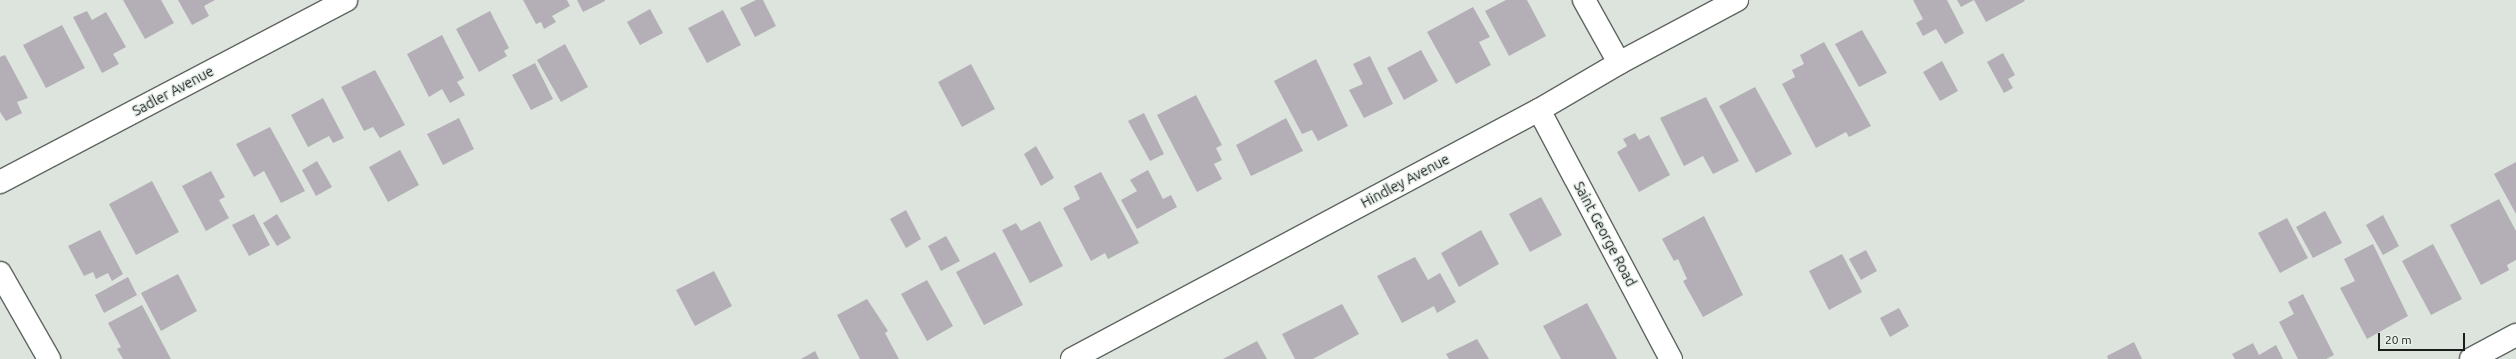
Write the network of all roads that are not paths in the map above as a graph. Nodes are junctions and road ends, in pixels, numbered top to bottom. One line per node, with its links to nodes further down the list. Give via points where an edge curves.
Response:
1 (346, 0): 6 (street, Sadler Avenue)
2 (1584, 0): 4 (street)
3 (1737, 0): 4 (street, Hindley Avenue)
4 (1619, 63): 5 (street, Hindley Avenue)
5 (1539, 110): 10 (street, Hindley Avenue); 11 (street, Saint George Road)
6 (0, 182)
7 (0, 273): 9 (street)
8 (2516, 335): 12 (street)
9 (49, 359)
10 (1072, 359)
11 (1671, 359)
12 (2471, 359)

